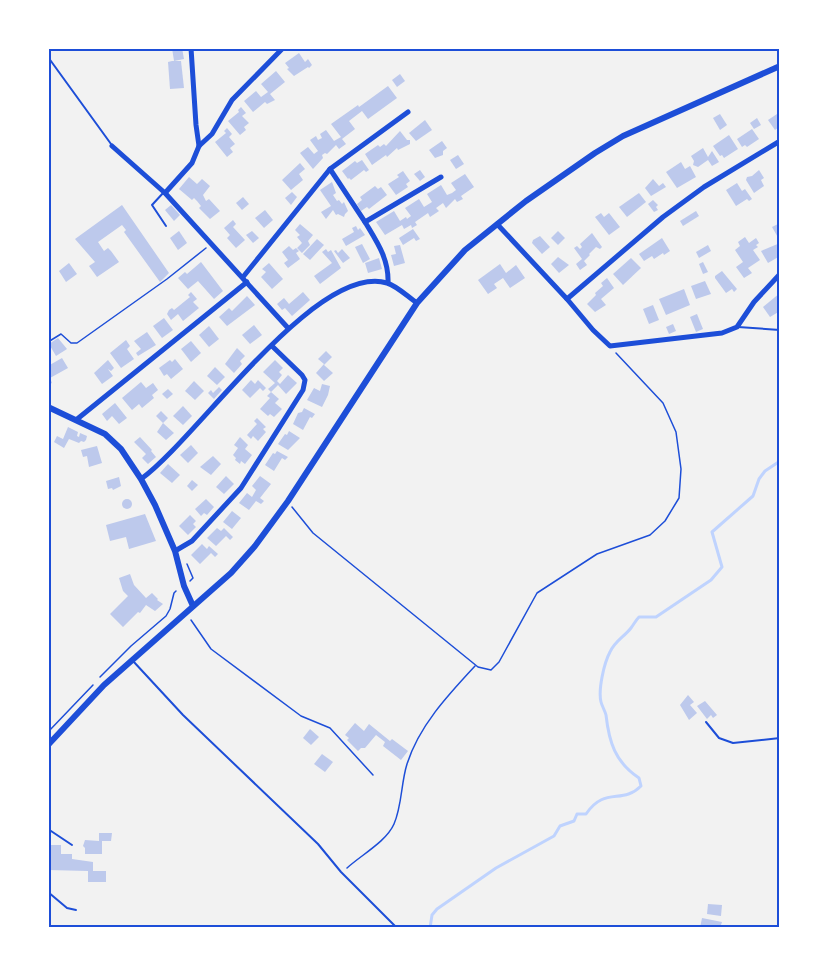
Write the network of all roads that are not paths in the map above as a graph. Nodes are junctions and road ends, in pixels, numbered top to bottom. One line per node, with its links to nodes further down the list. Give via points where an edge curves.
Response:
1 (191, 48): 8 (street)
2 (283, 48): 8 (street, via 232,100 212,134)
3 (48, 57): 7 (lane)
4 (780, 66): 13 (street, via 622,136)
5 (408, 112): 9 (street)
6 (780, 141): 18 (street, via 663,217)
7 (112, 146): 11 (street)
8 (199, 146): 11 (street, via 192,163)
9 (330, 170): 12 (street); 16 (street)
10 (441, 177): 12 (street)
11 (164, 192): 14 (lane, via 152,205); 16 (street)
12 (365, 222): 17 (street, via 381,250)
13 (496, 224): 18 (street); 19 (street, via 465,250)
14 (166, 226)
15 (780, 274): 20 (street)
16 (245, 279): 21 (street); 25 (street)
17 (388, 283): 19 (street); 21 (street, via 353,285 333,294)
18 (567, 299): 20 (street, via 610,346 722,333)
19 (417, 303): 28 (street, via 255,546)
20 (737, 327): 22 (lane)
21 (288, 328): 23 (street)
22 (780, 330)
23 (272, 346): 26 (street); 27 (street, via 302,375 303,390 241,488 192,541)
24 (48, 407): 25 (street)
25 (76, 420): 26 (street, via 114,440)
26 (141, 479): 27 (street)
27 (175, 551): 28 (street)
28 (193, 606): 29 (street)
29 (131, 659): 32 (street); 37 (lane)
30 (706, 722): 31 (lane, via 719,738 733,743)
31 (780, 738)
32 (48, 745)
33 (48, 830): 34 (lane)
34 (72, 845)
35 (48, 892): 36 (lane, via 67,908)
36 (76, 910)
37 (397, 928)

